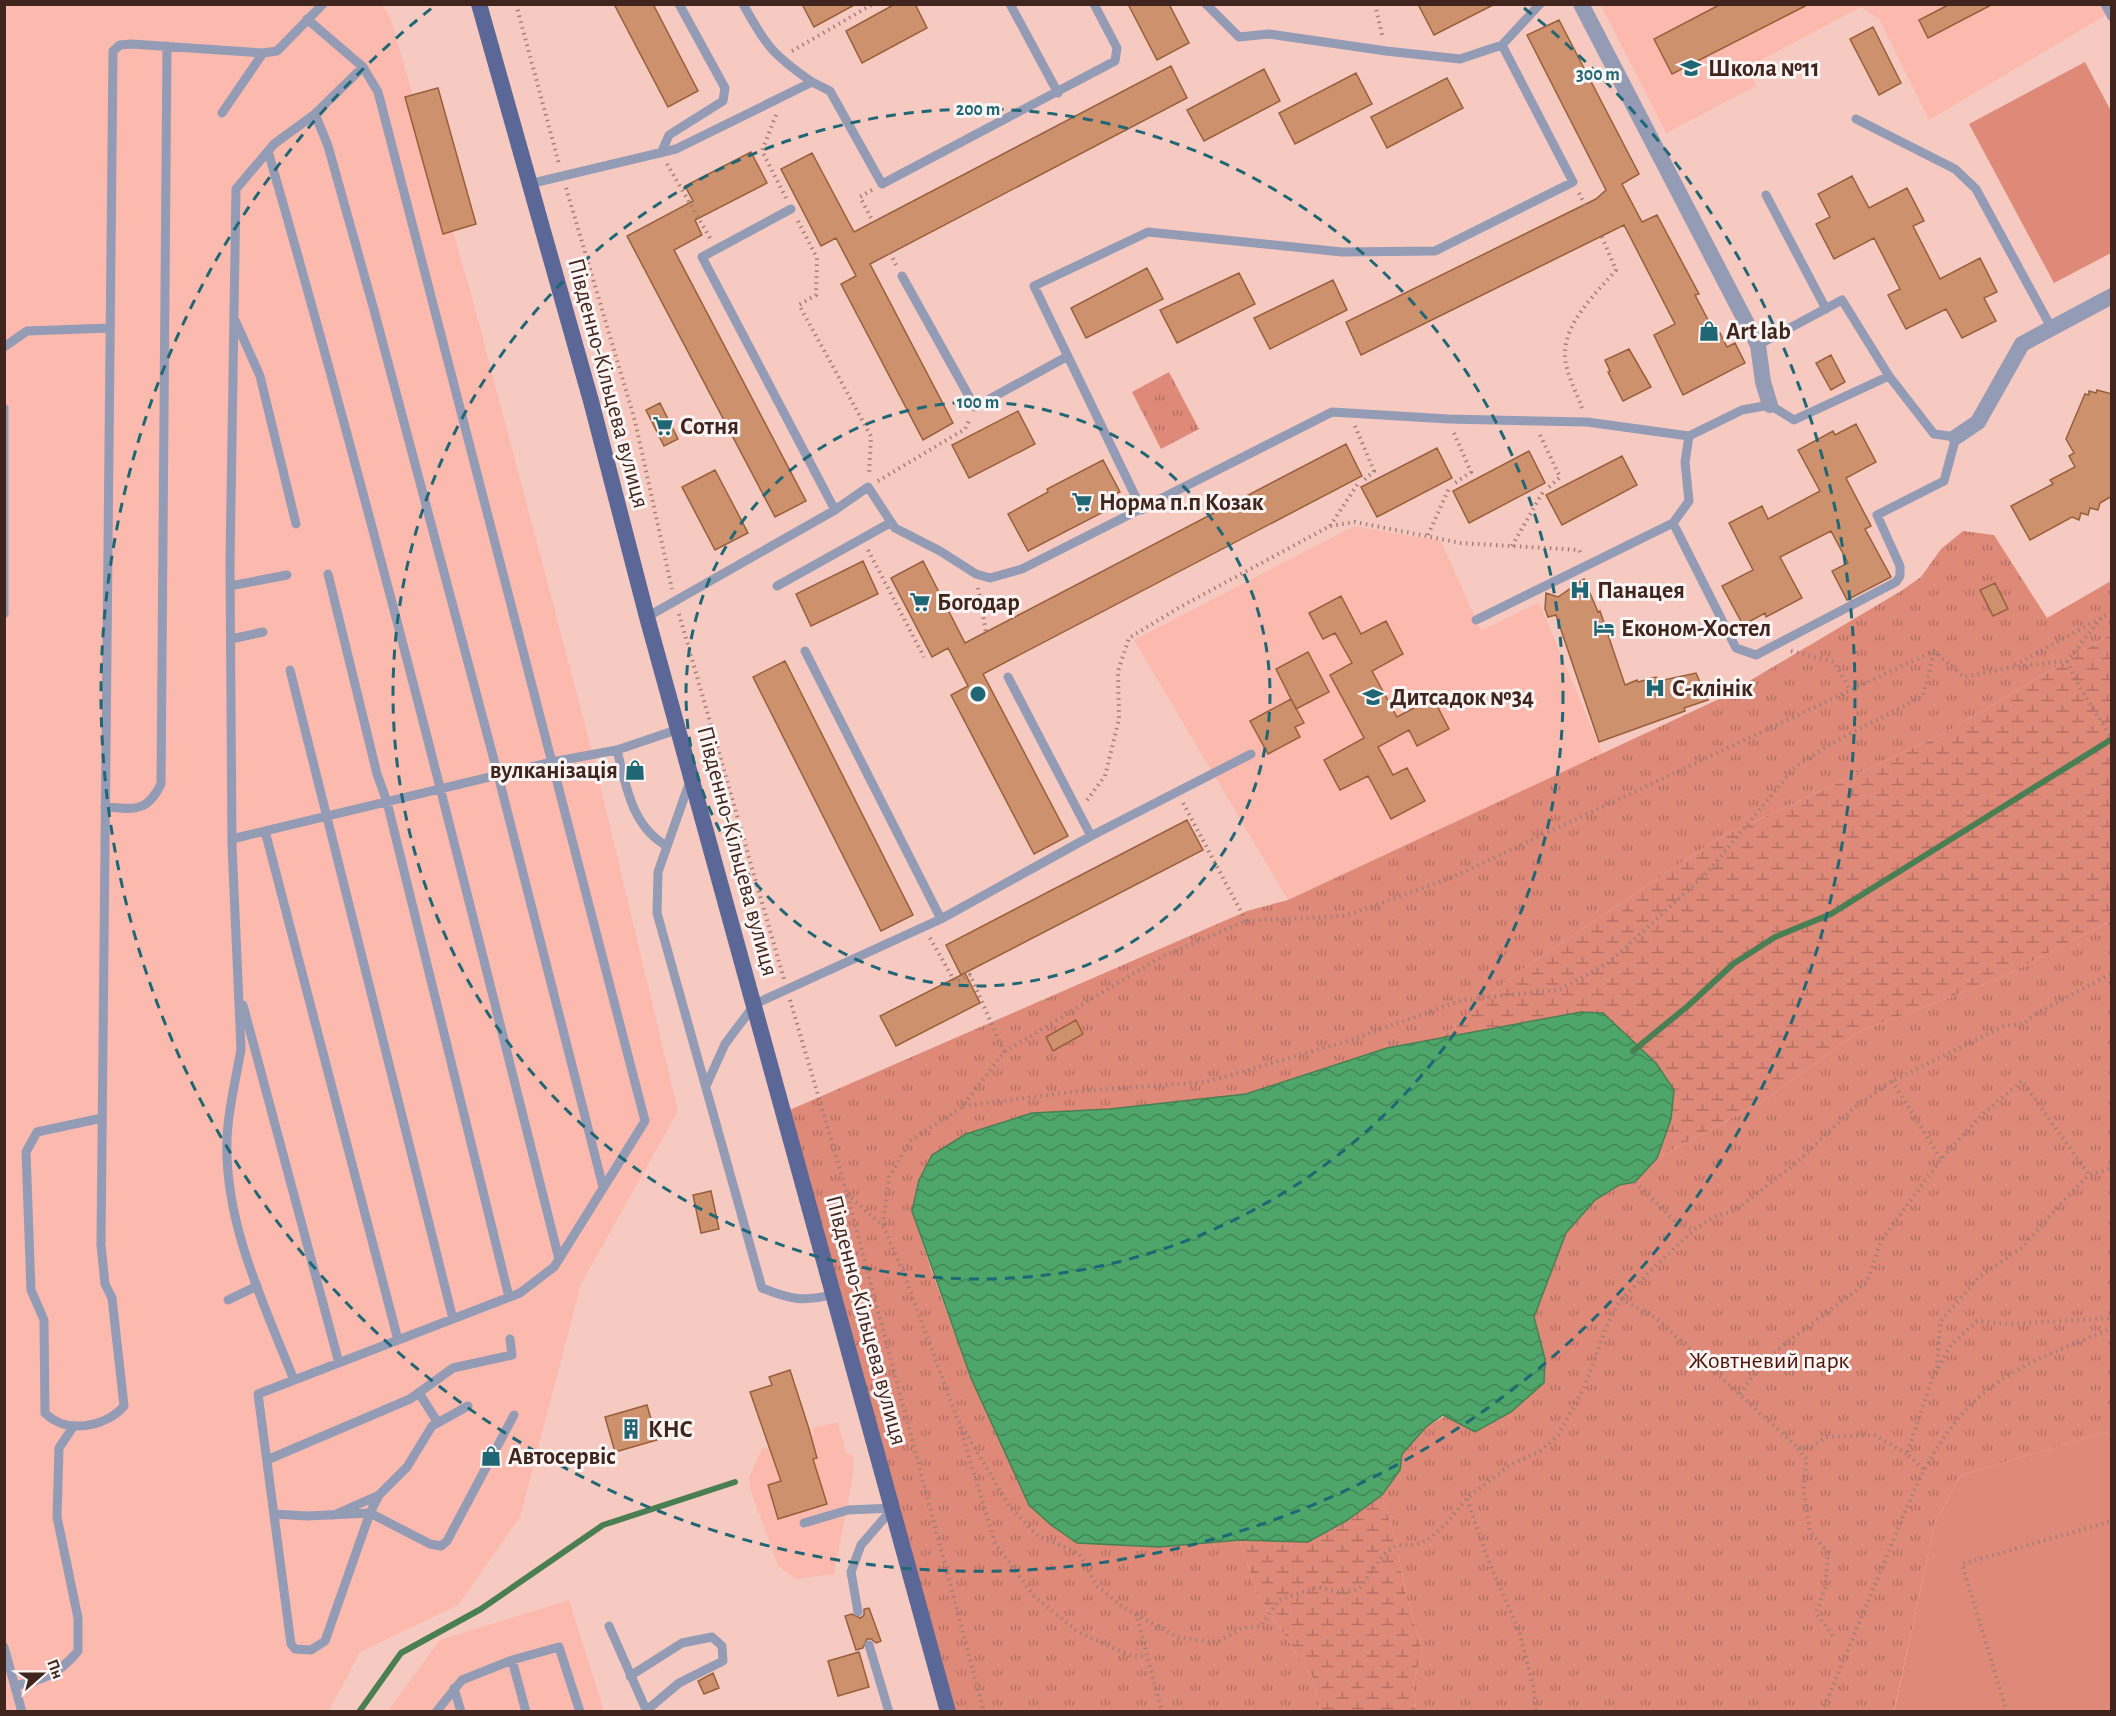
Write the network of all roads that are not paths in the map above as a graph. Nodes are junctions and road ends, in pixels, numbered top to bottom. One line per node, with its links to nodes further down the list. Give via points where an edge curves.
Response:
1 (323, 4): 12 (lane)
2 (480, 4): 24 (main road, Південно-Кільцева вулиця)
3 (679, 4): 23 (lane, via 725,88 723,101 669,135)
4 (742, 4): 17 (lane, via 763,42)
5 (1010, 4): 18 (lane)
6 (1094, 4): 18 (lane, via 1117,48 1115,61)
7 (1206, 4): 13 (lane, via 1239,37 1269,34 1460,59)
8 (1540, 4): 13 (lane)
9 (1581, 4): 33 (street)
10 (2105, 4): 11 (lane)
11 (2112, 17)
12 (308, 19): 15 (lane, via 278,51); 16 (lane)
13 (1502, 45): 35 (lane, via 1573,182 1435,251 1342,252 1148,232 1034,286)
14 (167, 46): 15 (lane); 31 (lane, via 120,45 113,51); 66 (lane, via 161,784 153,800 145,805 135,809)
15 (263, 53): 19 (lane)
16 (363, 67): 20 (lane); 61 (lane, via 378,92)
17 (812, 82): 18 (lane, via 830,91 882,184); 23 (lane)
18 (1058, 93)
19 (222, 113)
20 (315, 114): 22 (lane); 62 (lane, via 328,146 374,310)
21 (1856, 119): 32 (lane, via 1966,177)
22 (268, 151): 30 (lane, via 236,189); 64 (lane)
23 (661, 153): 24 (lane)
24 (529, 184): 51 (main road, Південно-Кільцева вулиця)
25 (1766, 195): 29 (lane)
26 (792, 208): 41 (lane, via 702,257)
27 (902, 276): 35 (lane, via 975,407)
28 (2112, 296): 32 (street)
29 (1826, 309): 33 (lane); 36 (lane, via 1842,300)
30 (234, 316): 45 (lane, via 260,376); 49 (lane)
31 (110, 328): 34 (lane, via 27,331); 66 (lane)
32 (2052, 329): 40 (street, via 2022,344 1978,422)
33 (1758, 345): 37 (street, via 1762,382)
34 (4, 347)
35 (1068, 356): 42 (lane)
36 (1889, 376): 37 (lane, via 1794,420); 40 (lane, via 1934,434)
37 (1770, 405): 39 (lane, via 1742,410)
38 (4, 408): 50 (lane)
39 (1689, 436): 42 (lane, via 1587,422 1332,412); 44 (lane, via 1684,462 1689,501)
40 (1956, 437): 44 (lane, via 1944,481 1877,515 1900,566 1896,582 1756,655 1736,648)
41 (835, 510): 43 (lane, via 868,488); 51 (lane)
42 (1142, 510): 43 (lane, via 1022,569 990,578 976,574)
43 (890, 523): 48 (lane)
44 (1673, 523): 52 (lane)
45 (296, 524)
46 (328, 574): 65 (lane)
47 (287, 575): 49 (lane)
48 (777, 585)
49 (230, 586): 54 (lane)
50 (4, 614)
51 (647, 616): 58 (main road, Південно-Кільцева вулиця)
52 (1476, 620)
53 (263, 632): 54 (lane)
54 (231, 639): 70 (lane)
55 (805, 651): 72 (lane)
56 (290, 670): 67 (lane)
57 (1008, 676): 69 (lane)
58 (679, 729): 59 (lane); 63 (main road, Південно-Кільцева вулиця)
59 (617, 750): 61 (lane); 71 (lane, via 639,823 653,839)
60 (1251, 754): 69 (lane)
61 (552, 762): 62 (lane); 77 (lane, via 645,1121)
62 (498, 775): 64 (lane); 77 (lane)
63 (692, 776): 71 (lane); 74 (main road, Південно-Кільцева вулиця)
64 (441, 789): 65 (lane); 78 (lane)
65 (387, 802): 67 (lane); 81 (lane)
66 (105, 807): 76 (lane)
67 (328, 816): 68 (lane); 83 (lane)
68 (265, 831): 70 (lane); 85 (lane)
69 (1091, 836): 72 (lane)
70 (232, 839): 73 (lane)
71 (667, 846): 75 (lane, via 658,872 657,913)
72 (941, 920): 74 (lane)
73 (239, 991): 79 (lane, via 242,1049 231,1096 227,1142 232,1206); 86 (lane)
74 (754, 1004): 75 (lane, via 725,1044); 80 (main road, Південно-Кільцева вулиця)
75 (706, 1086): 80 (lane, via 762,1288 788,1299 812,1300)
76 (102, 1118): 92 (lane, via 101,1245 124,1406 109,1418); 92 (lane, via 37,1132 26,1152 32,1290 44,1320 45,1413 54,1422)
77 (603, 1187): 78 (lane)
78 (559, 1259): 81 (lane, via 554,1267)
79 (257, 1286): 82 (lane); 87 (lane)
80 (835, 1293): 95 (main road, Південно-Кільцева вулиця)
81 (509, 1298): 83 (lane)
82 (228, 1300)
83 (453, 1319): 85 (lane)
84 (510, 1339): 88 (lane, via 512,1355 453,1368)
85 (398, 1340): 86 (lane)
86 (339, 1363): 87 (lane)
87 (294, 1380): 93 (lane, via 258,1394)
88 (419, 1393): 91 (lane); 93 (lane)
89 (468, 1406): 91 (lane)
90 (514, 1414): 96 (lane, via 441,1546)
91 (438, 1423): 94 (lane)
92 (73, 1427): 106 (lane, via 59,1448 57,1518 78,1618 78,1652 50,1677)
93 (267, 1460): 97 (lane)
94 (380, 1495): 96 (lane); 98 (lane)
95 (893, 1508): 99 (lane, via 848,1510); 100 (lane, via 861,1545 851,1572); 115 (main road, Південно-Кільцева вулиця)
96 (370, 1513): 97 (lane, via 325,1641 303,1651 291,1644); 98 (lane)
97 (274, 1514): 98 (lane)
98 (334, 1515)
99 (804, 1522)
100 (858, 1612)
101 (609, 1626): 105 (lane)
102 (869, 1646): 114 (lane)
103 (4, 1647): 106 (lane)
104 (512, 1660): 107 (lane, via 462,1680); 112 (lane); 113 (lane, via 559,1647)
105 (630, 1676): 108 (lane); 108 (lane, via 682,1643 712,1637 722,1646 723,1661 679,1683)
106 (15, 1686): 109 (lane)
107 (454, 1688): 110 (lane); 111 (lane)
108 (647, 1711)
109 (22, 1712)
110 (436, 1712)
111 (461, 1712)
112 (526, 1712)
113 (580, 1712)
114 (889, 1712)
115 (948, 1712)

